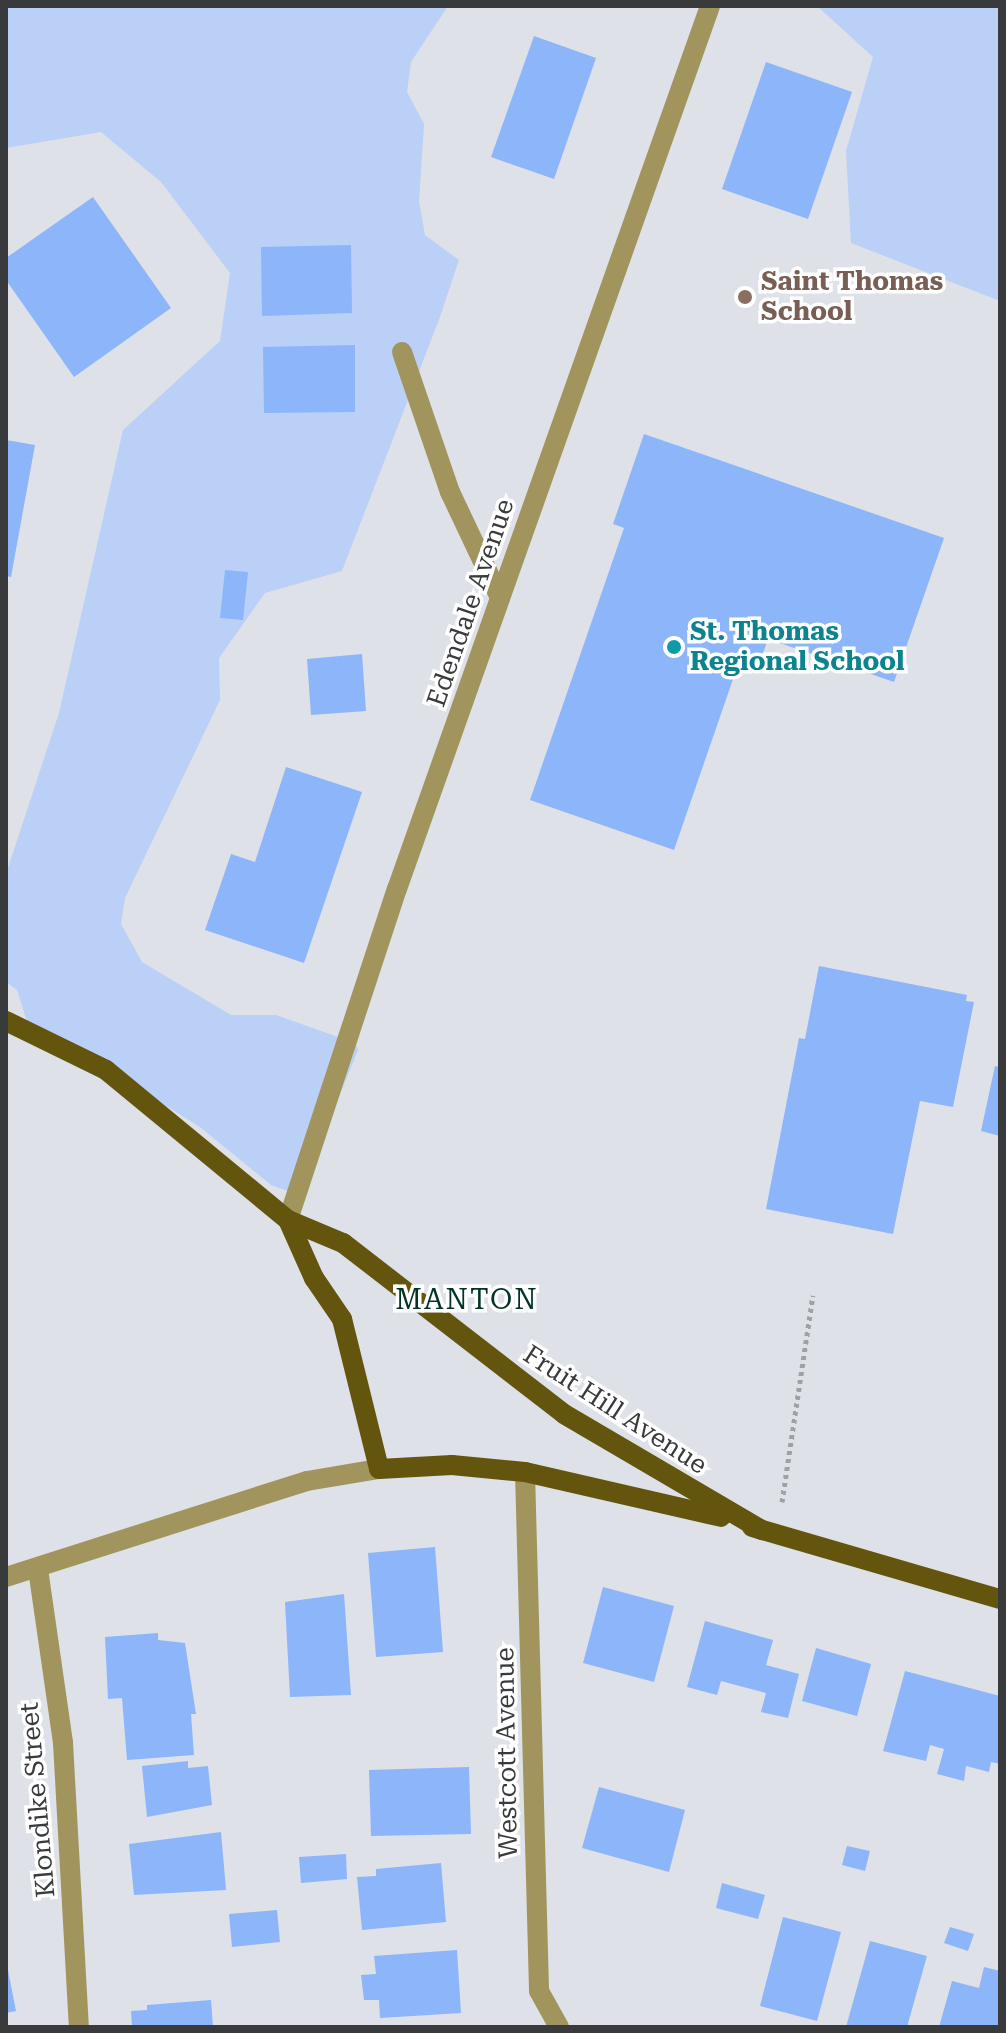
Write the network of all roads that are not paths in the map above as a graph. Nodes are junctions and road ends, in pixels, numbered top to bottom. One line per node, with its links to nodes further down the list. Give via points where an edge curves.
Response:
1 (710, 6): 3 (street, Edendale Avenue)
2 (402, 352): 3 (street, via 450,492)
3 (500, 598): 5 (street, Edendale Avenue)
4 (6, 1021): 5 (main road, Fruit Hill Avenue, via 106,1070)
5 (288, 1220): 6 (main road, Fruit Hill Avenue, via 314,1278 342,1319); 8 (main road, Fruit Hill Avenue, via 343,1243 564,1414)
6 (379, 1469): 7 (main road, Fruit Hill Avenue, via 452,1465); 9 (street, via 307,1481)
7 (525, 1472): 8 (main road, Fruit Hill Avenue, via 690,1508); 13 (street, Westcott Avenue, via 539,1991)
8 (770, 1532): 11 (main road, Fruit Hill Avenue)
9 (38, 1569): 10 (street); 12 (street, Klondike Street, via 63,1743)
10 (6, 1577)
11 (1000, 1599)
12 (79, 2027)
13 (559, 2027)

